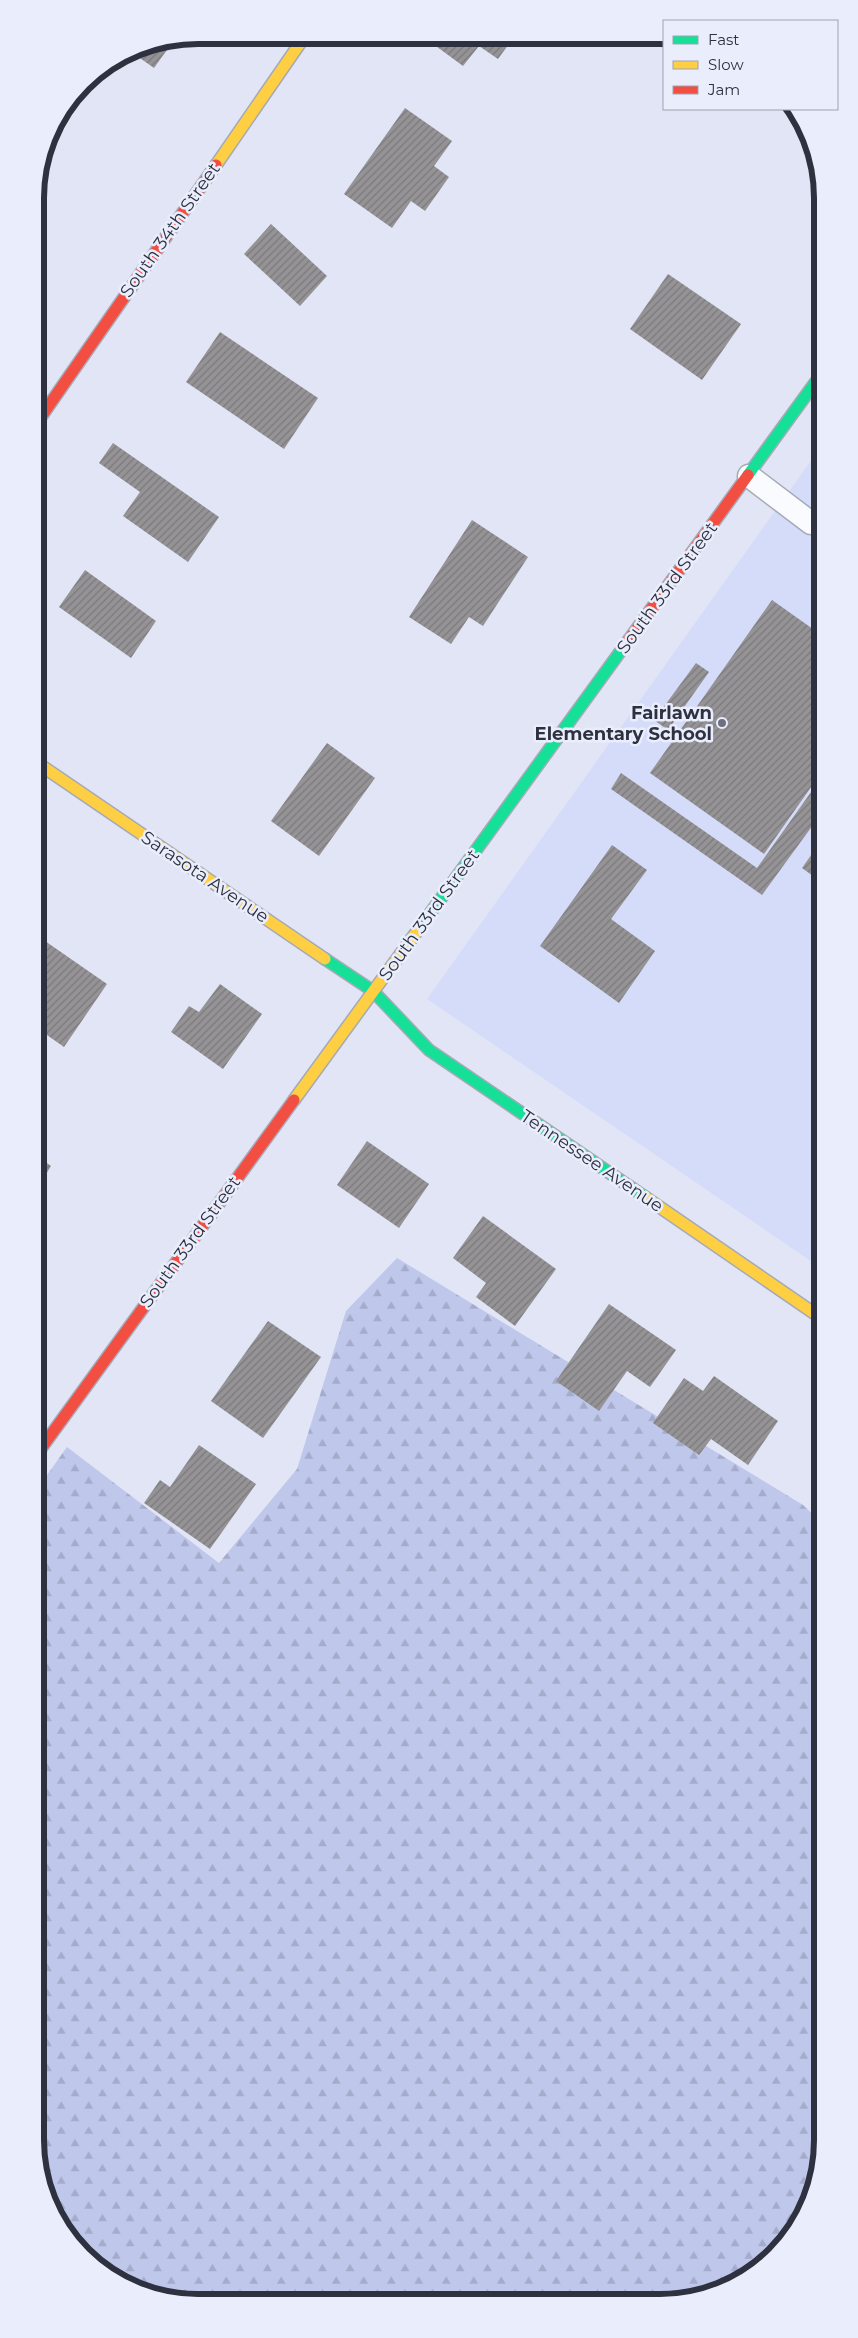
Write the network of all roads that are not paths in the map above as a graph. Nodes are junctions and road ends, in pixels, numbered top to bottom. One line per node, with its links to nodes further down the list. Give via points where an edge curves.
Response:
1 (299, 44): 3 (street, South 34th Street)
2 (814, 384): 4 (street, South 33rd Street)
3 (44, 412)
4 (749, 476): 5 (lane); 7 (street, South 33rd Street)
5 (814, 519)
6 (44, 767): 7 (street, Sarasota Avenue)
7 (373, 992): 8 (street, Tennessee Avenue, via 429,1050); 9 (street, South 33rd Street)
8 (814, 1313)
9 (44, 1444)

